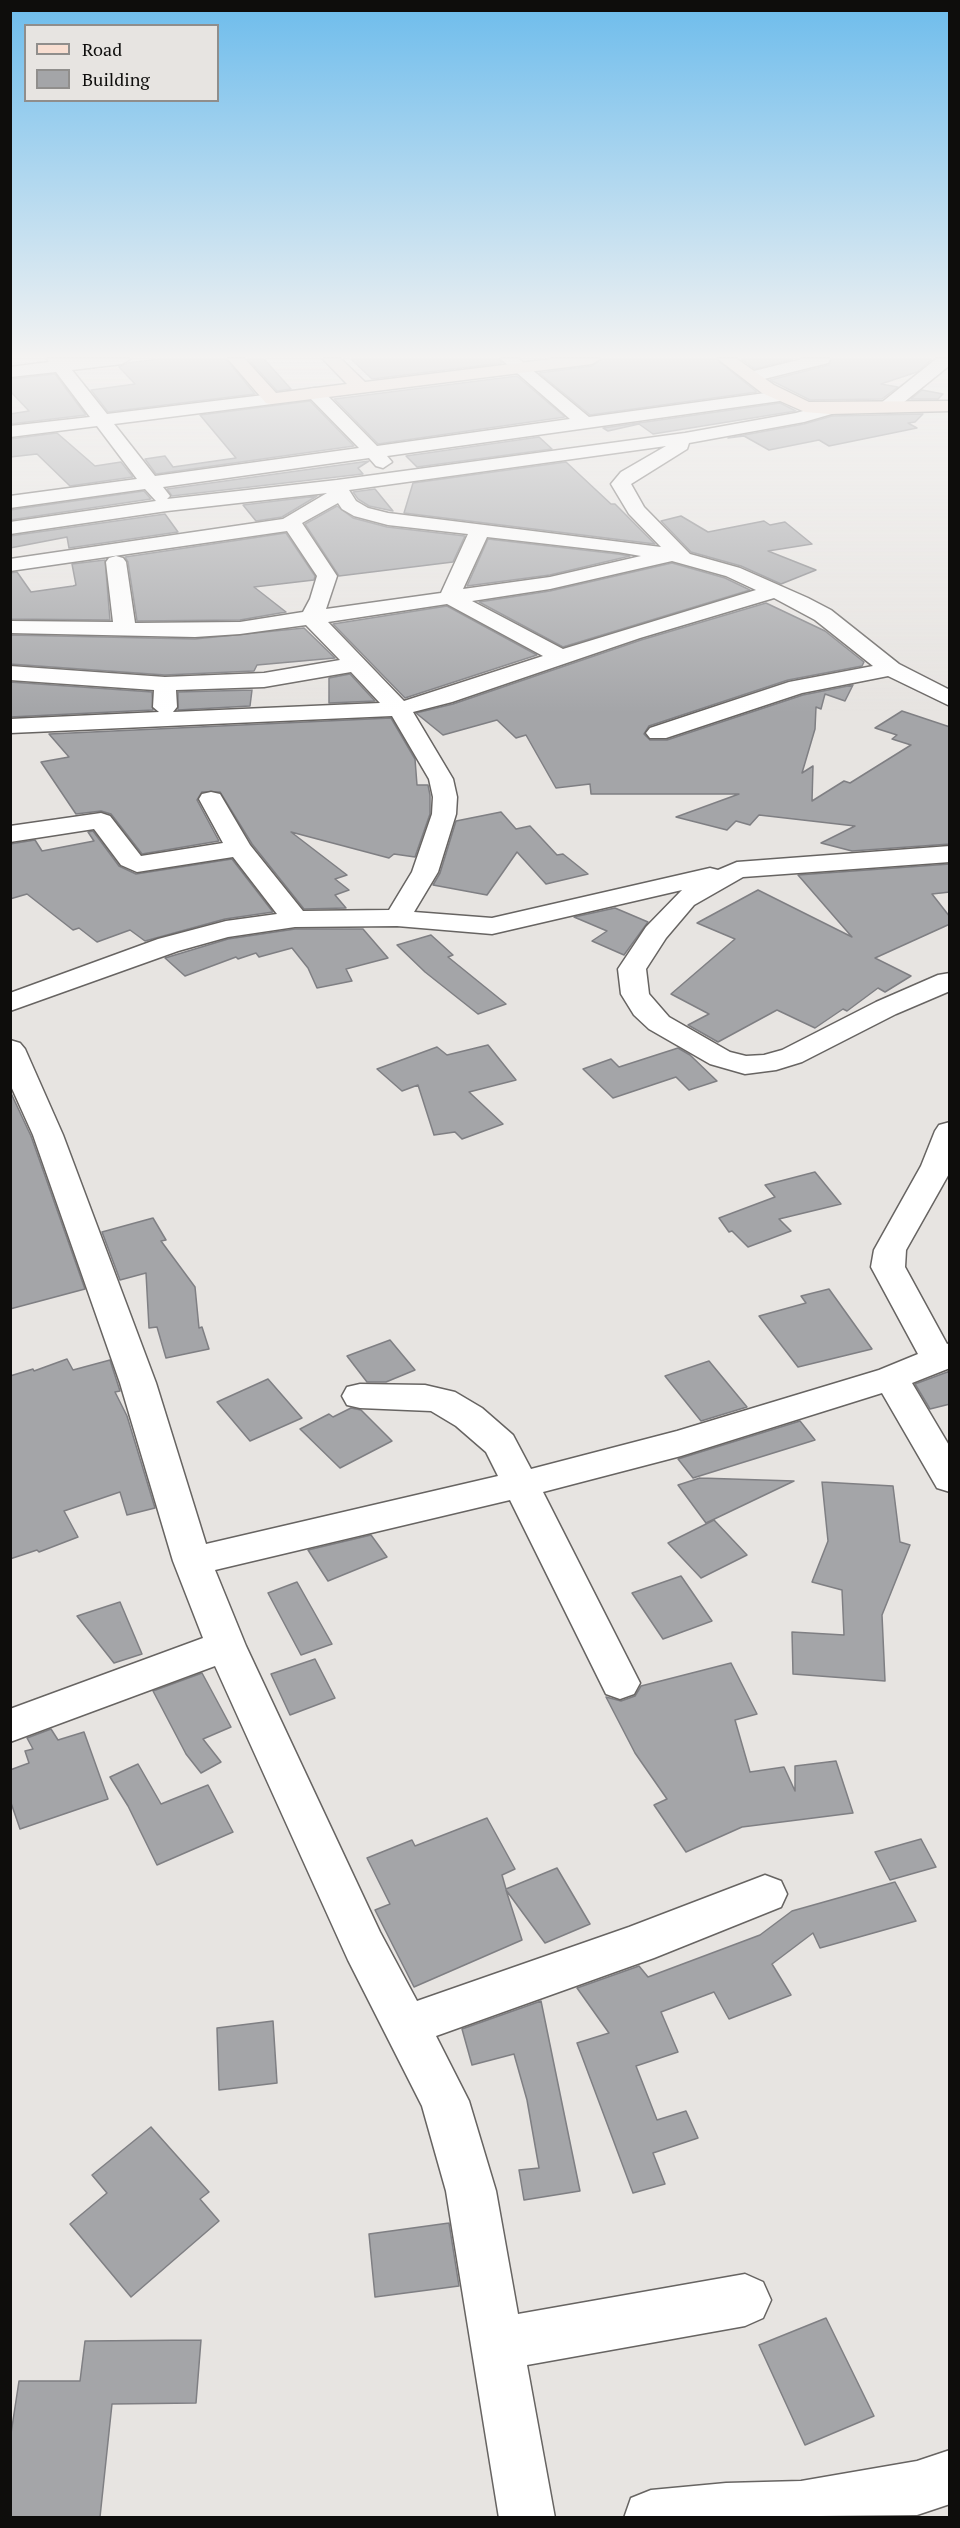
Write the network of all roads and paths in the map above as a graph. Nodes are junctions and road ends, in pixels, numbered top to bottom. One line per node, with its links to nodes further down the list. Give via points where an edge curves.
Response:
1 (146, 477): 5 (street)
2 (186, 477): 5 (street)
3 (397, 477): 6 (street)
4 (627, 477): 12 (street, via 621,484 636,510)
5 (150, 482): 7 (street); 8 (street)
6 (339, 490): 8 (street); 9 (street, via 292,520); 11 (street, via 350,505 374,516)
7 (10, 502)
8 (167, 505): 10 (street)
9 (292, 524): 13 (street); 17 (street, via 327,576)
10 (10, 528)
11 (480, 530): 12 (street, via 576,540); 16 (street)
12 (677, 557): 15 (street, via 733,572); 16 (street, via 570,580)
13 (12, 561)
14 (116, 562): 19 (street)
15 (778, 590): 20 (street); 22 (street, via 823,615)
16 (449, 597): 17 (street); 20 (street)
17 (312, 617): 19 (street, via 218,630); 21 (street)
18 (10, 627): 19 (street)
19 (125, 630)
20 (560, 656): 27 (street)
21 (356, 664): 24 (street); 27 (street)
22 (891, 669): 26 (street); 31 (street, via 797,687)
23 (10, 673): 25 (street)
24 (264, 680): 25 (street); 28 (street)
25 (165, 684): 29 (street)
26 (950, 699)
27 (399, 709): 28 (street); 37 (street, via 441,779 445,797 444,814 425,872)
28 (260, 717): 29 (street)
29 (168, 721): 30 (street)
30 (10, 726)
31 (658, 733)
32 (211, 799): 34 (street)
33 (10, 834): 34 (street, via 101,821 137,864)
34 (239, 848): 38 (street)
35 (950, 854): 36 (street)
36 (737, 870): 37 (street, via 508,923 474,926); 39 (street, via 686,899 632,969 635,994 644,1009 659,1023 720,1058 745,1065 792,1056 886,1008)
37 (397, 918): 38 (street)
38 (295, 919): 40 (street, via 255,923 168,945)
39 (949, 984)
40 (13, 995)
41 (10, 1049): 42 (street)
42 (21, 1099): 49 (street, via 48,1136 138,1383)
43 (950, 1131): 44 (street, via 937,1166 890,1250 888,1267)
44 (944, 1357): 45 (street)
45 (891, 1378): 47 (street); 48 (street, via 681,1443)
46 (360, 1396): 48 (street, via 425,1396 442,1401 469,1417 500,1444)
47 (949, 1481)
48 (522, 1484): 49 (street); 51 (street)
49 (192, 1561): 50 (street)
50 (226, 1646): 52 (street); 54 (street, via 304,1820)
51 (620, 1683)
52 (10, 1726)
53 (765, 1894): 54 (street, via 638,1944)
54 (405, 2026): 56 (street, via 449,2112 471,2191)
55 (744, 2300): 56 (street)
56 (498, 2344): 58 (street)
57 (950, 2477): 59 (street, via 917,2488 801,2509)
58 (527, 2517)
59 (651, 2517)

